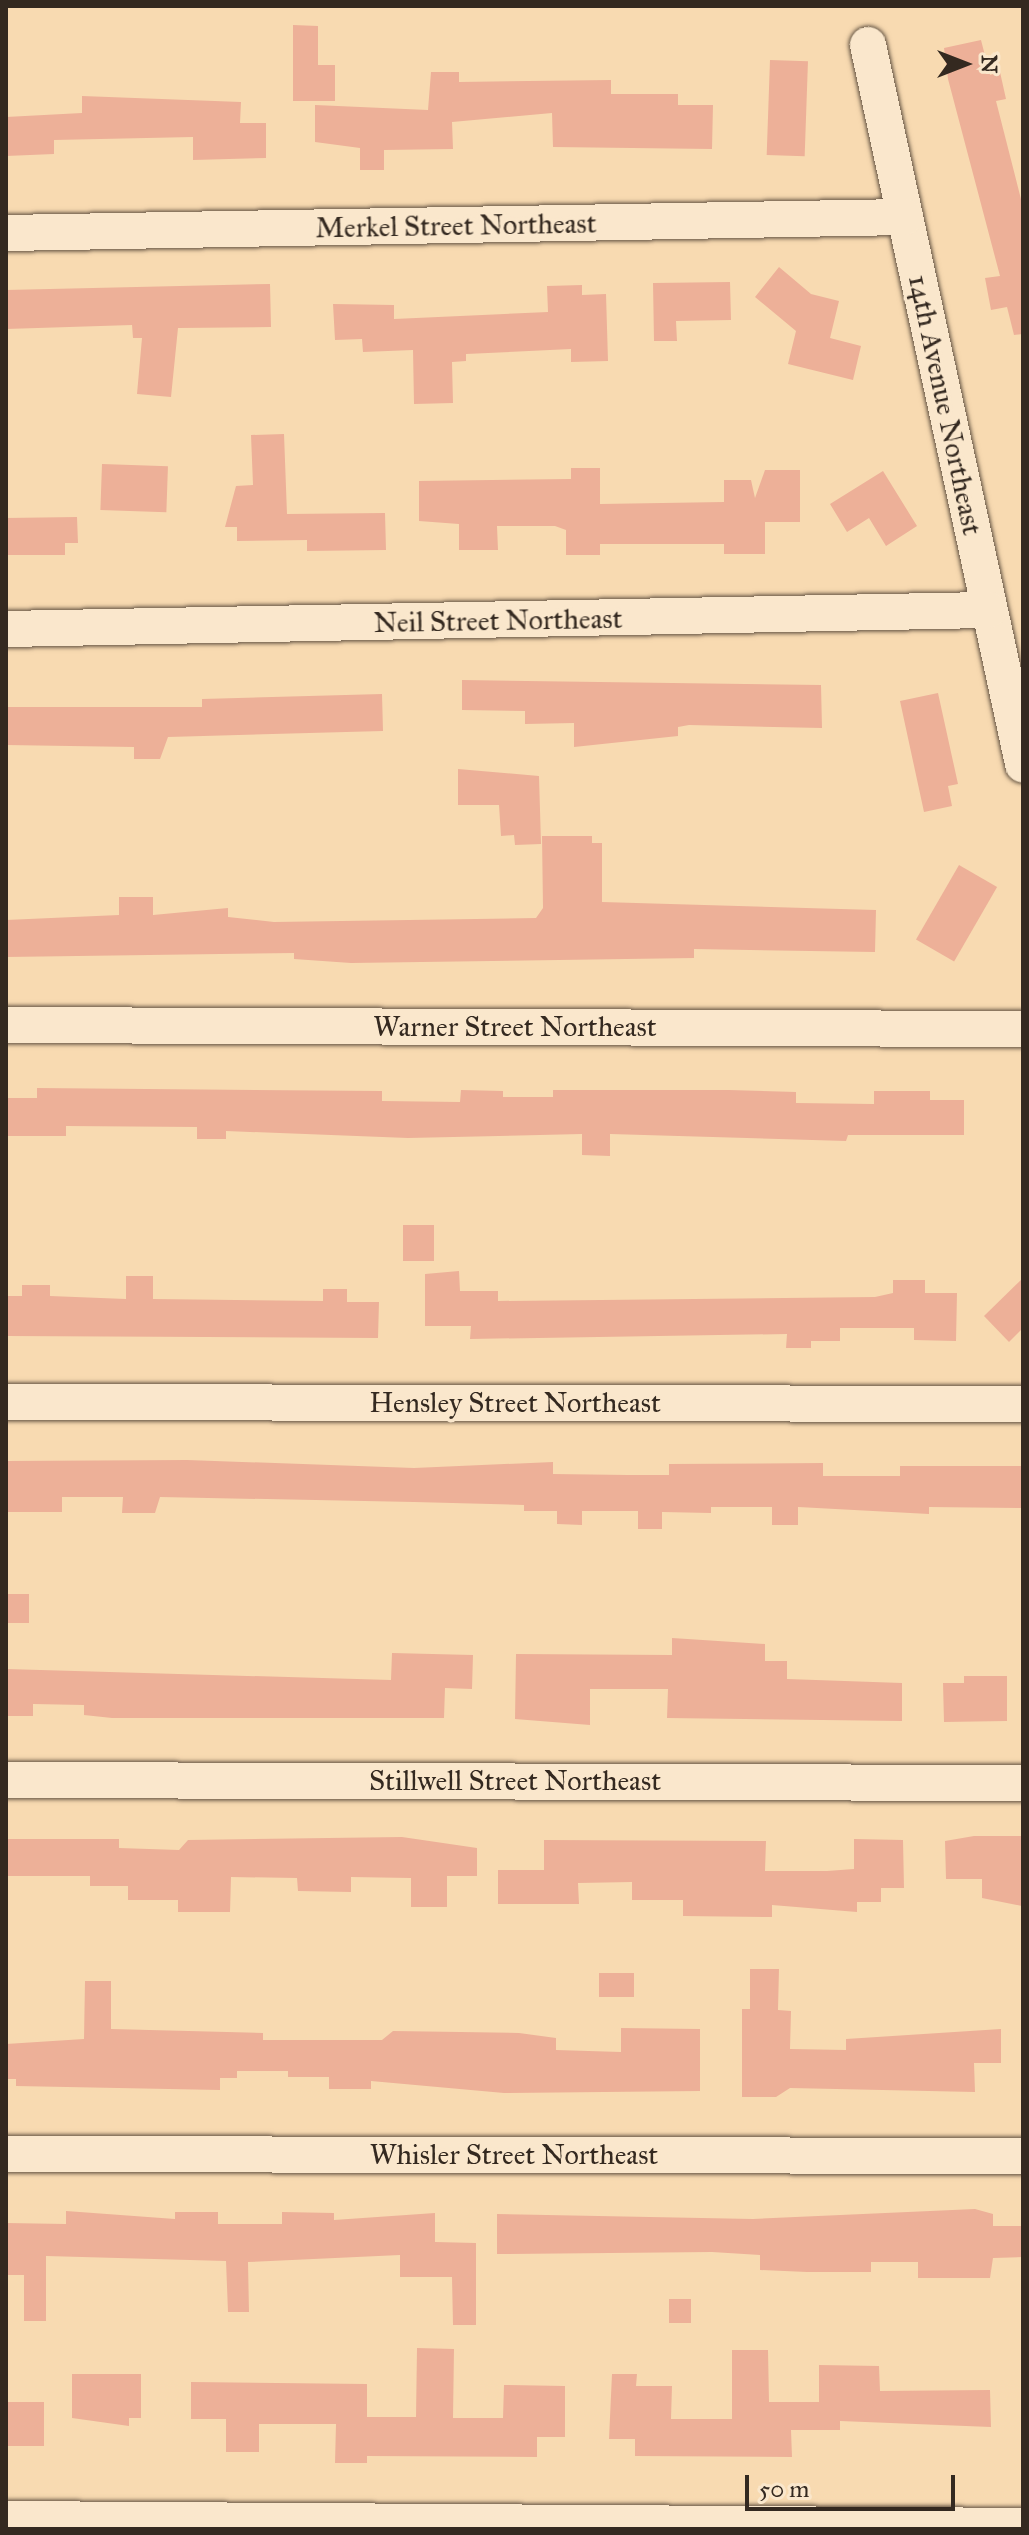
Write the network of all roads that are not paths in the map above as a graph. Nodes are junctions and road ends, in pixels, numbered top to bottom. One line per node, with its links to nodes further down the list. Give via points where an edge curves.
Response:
1 (868, 45): 2 (street, 14th Avenue Northeast)
2 (905, 217): 3 (street, Merkel Street Northeast); 4 (street, 14th Avenue Northeast)
3 (6, 233)
4 (989, 610): 5 (street, Neil Street Northeast); 6 (street, 14th Avenue Northeast)
5 (6, 629)
6 (1023, 764)
7 (6, 1025): 8 (street, Warner Street Northeast)
8 (1023, 1029)
9 (6, 1402): 10 (street, Hensley Street Northeast)
10 (1023, 1404)
11 (6, 1780): 12 (street, Stillwell Street Northeast)
12 (1023, 1783)
13 (6, 2154): 14 (street, Whisler Street Northeast)
14 (1023, 2156)
15 (11, 2522): 16 (street)
16 (581, 2526): 18 (street)
17 (1023, 2526): 18 (street)
18 (889, 2527)

